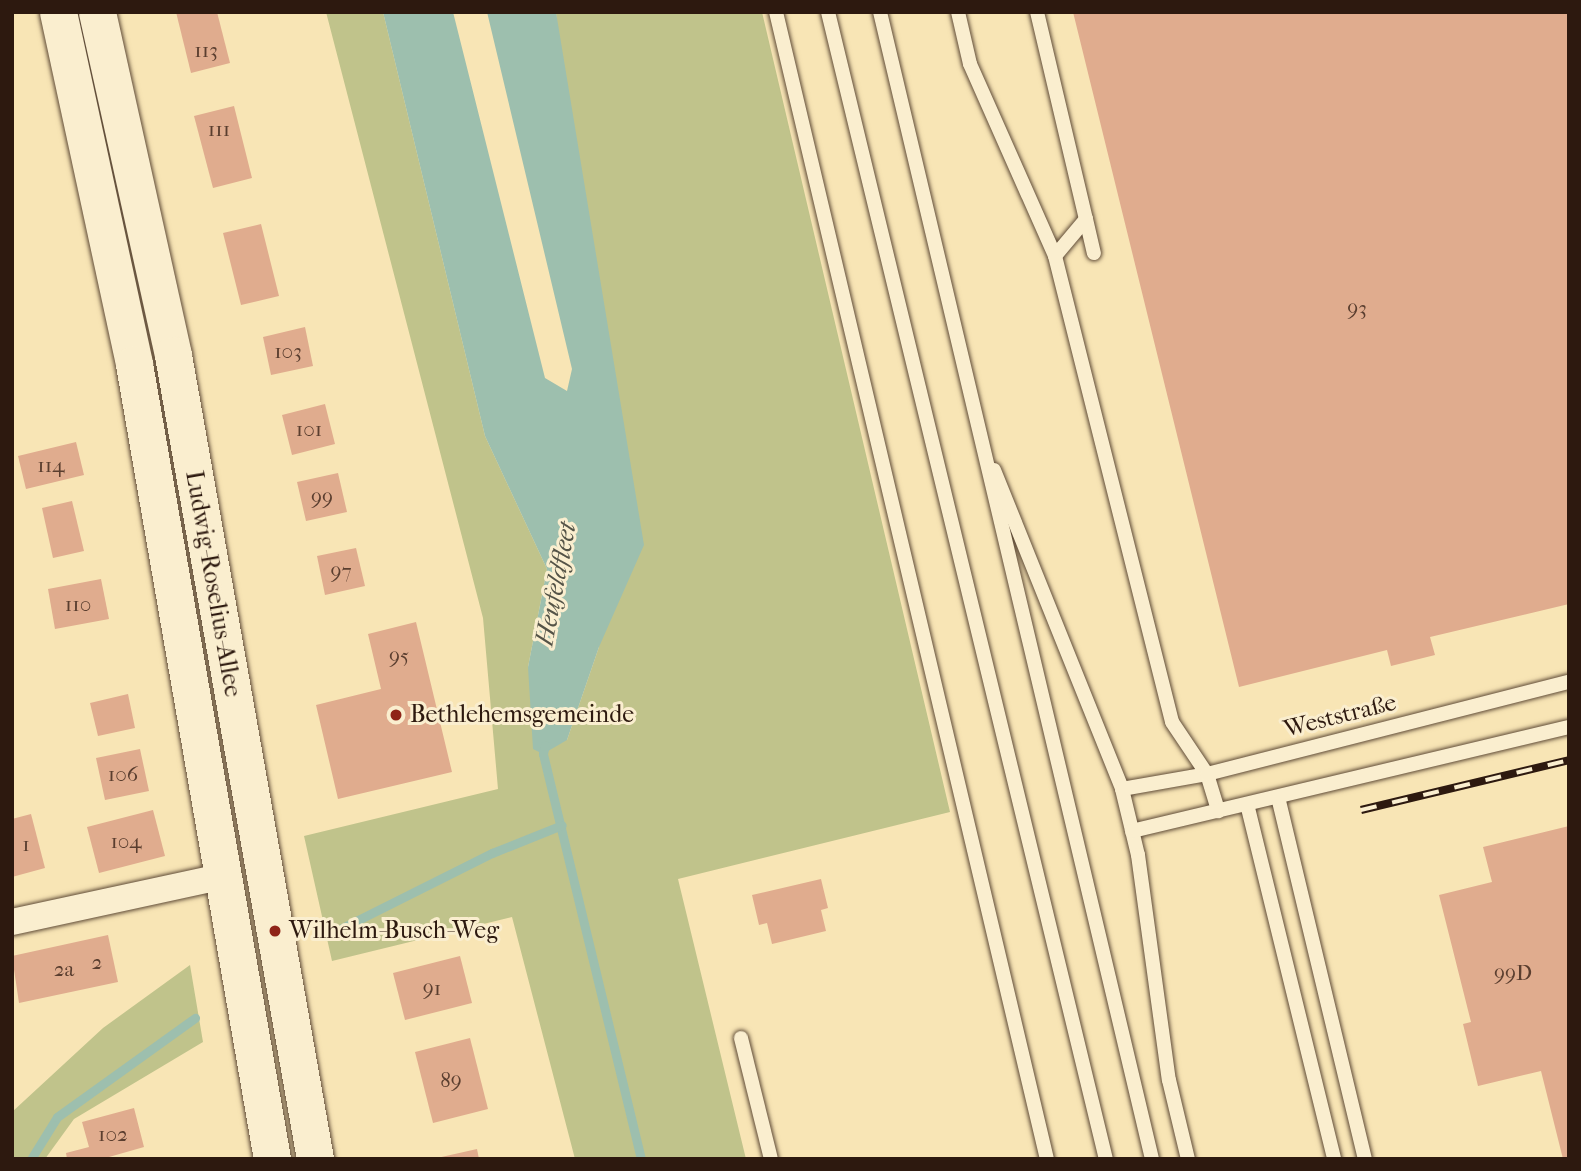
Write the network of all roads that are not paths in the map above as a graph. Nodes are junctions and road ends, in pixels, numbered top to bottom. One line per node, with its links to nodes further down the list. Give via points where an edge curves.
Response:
1 (58, 12): 20 (main road, Ludwig-Roselius-Allee, via 134,364)
2 (97, 12): 24 (main road, Ludwig-Roselius-Allee, via 173,355)
3 (776, 12): 26 (lane)
4 (828, 12): 27 (lane)
5 (880, 12): 11 (lane)
6 (958, 12): 10 (lane, via 970,64)
7 (1037, 12): 8 (lane)
8 (1086, 219): 9 (lane); 10 (lane)
9 (1094, 253)
10 (1055, 256): 14 (lane, via 1172,722)
11 (976, 425): 15 (lane); 28 (lane)
12 (1569, 682): 14 (lane, Weststraße)
13 (1569, 727): 16 (lane)
14 (1207, 774): 15 (lane, Weststraße); 18 (lane)
15 (1122, 789): 19 (lane)
16 (1278, 797): 17 (lane); 31 (lane)
17 (1247, 804): 18 (lane); 30 (lane)
18 (1218, 811): 19 (lane)
19 (1132, 831): 29 (lane, via 1169,1080)
20 (224, 876): 21 (street); 23 (main road, Ludwig-Roselius-Allee)
21 (12, 922)
22 (741, 1038): 25 (lane)
23 (272, 1159)
24 (315, 1159)
25 (772, 1159)
26 (1046, 1159)
27 (1106, 1159)
28 (1152, 1159)
29 (1188, 1159)
30 (1334, 1159)
31 (1366, 1159)

